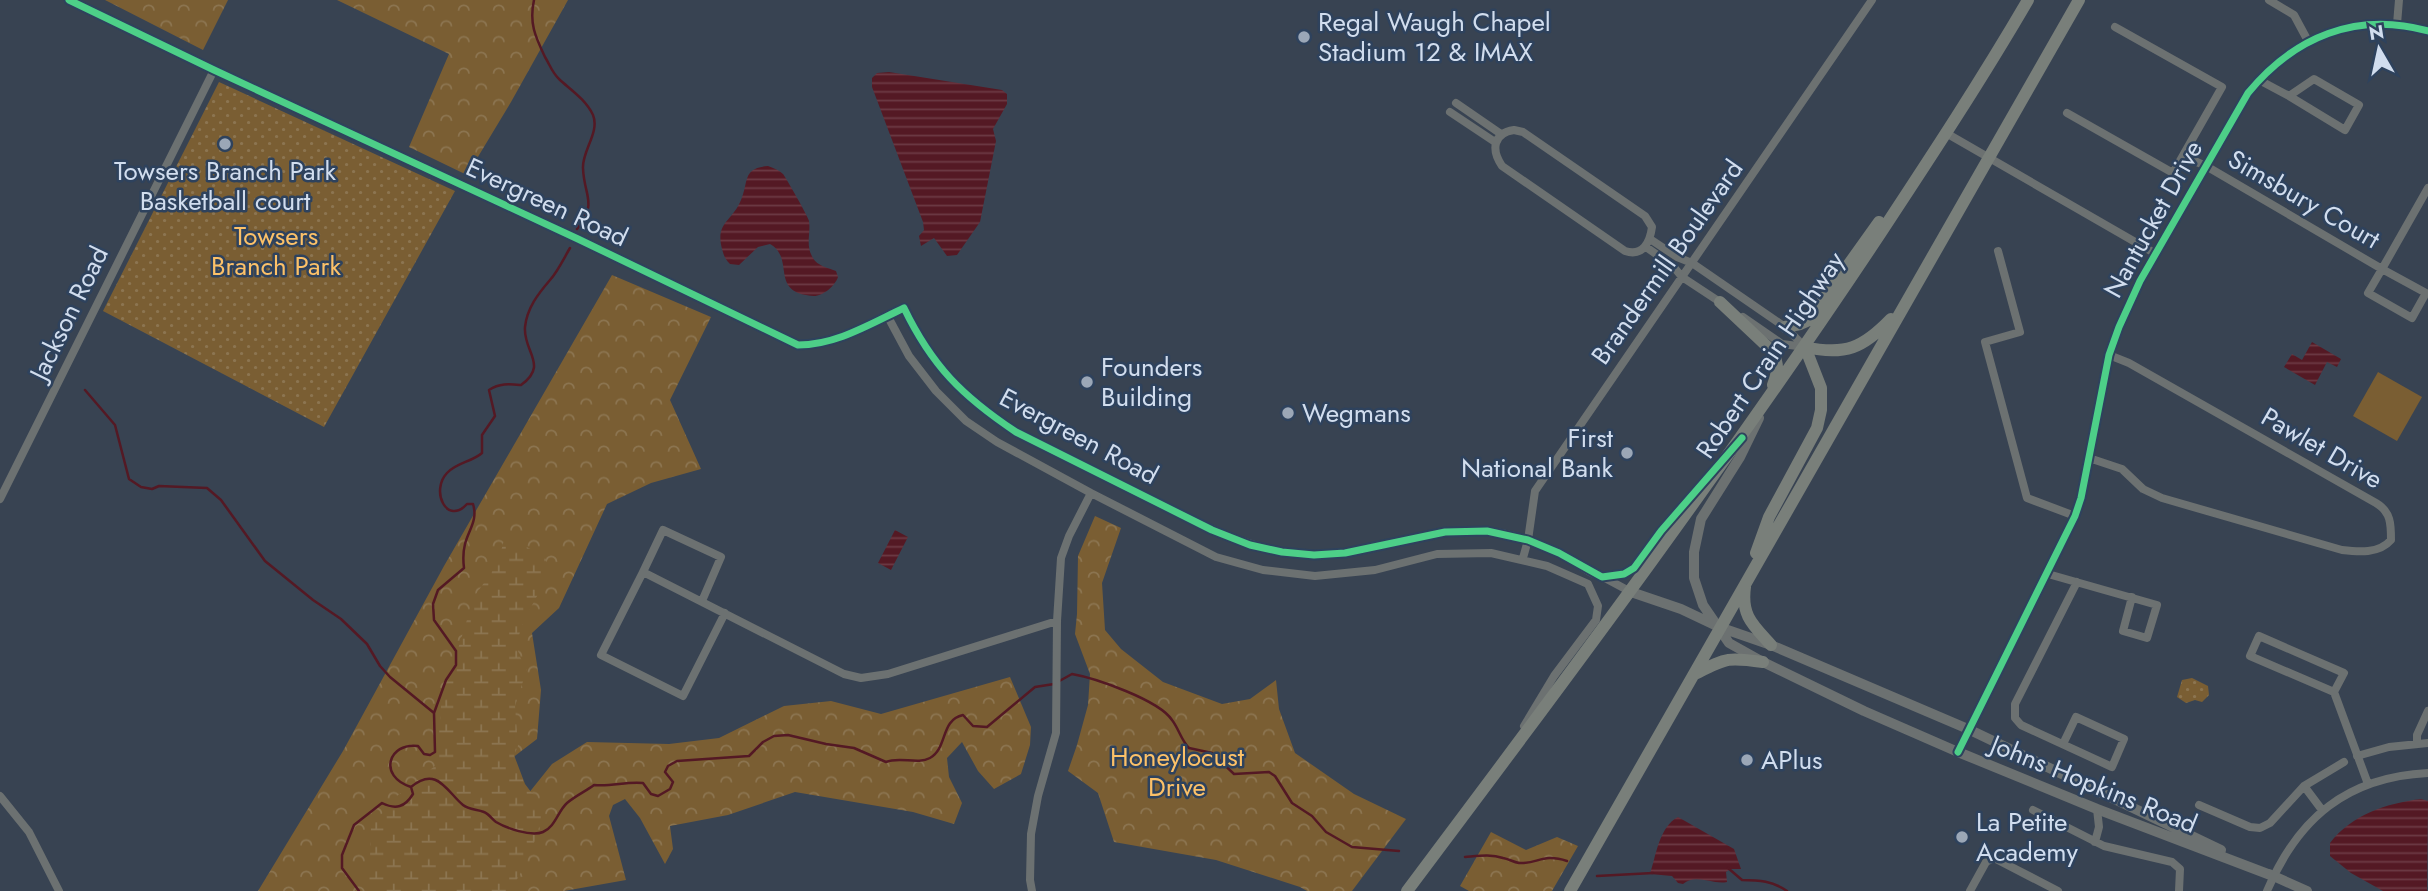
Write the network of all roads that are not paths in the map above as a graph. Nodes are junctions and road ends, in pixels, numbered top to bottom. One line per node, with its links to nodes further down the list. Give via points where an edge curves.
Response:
1 (69, 0): 11 (street, Evergreen Road)
2 (1872, 0): 28 (street, Brandermill Boulevard)
3 (2079, 0): 21 (highway)
4 (2269, 0): 10 (street, via 2294,15)
5 (2399, 0): 7 (street)
6 (2025, 3): 17 (highway, Robert Crain Highway)
7 (2397, 24): 9 (street, Nantucket Drive); 10 (street, Nantucket Drive, via 2352,27)
8 (2115, 27): 20 (street, via 2222,86)
9 (2428, 31)
10 (2308, 41): 12 (street, Nantucket Drive)
11 (214, 70): 33 (street, Evergreen Road, via 798,345 836,340); 41 (street, Jackson Road)
12 (2259, 80): 13 (street); 22 (street, Nantucket Drive)
13 (2289, 96): 13 (street, via 2345,130 2359,105 2314,79)
14 (1456, 103): 18 (street)
15 (1450, 112): 19 (street)
16 (2067, 113): 20 (street, via 2173,173)
17 (1946, 133): 21 (street); 23 (highway, Robert Crain Highway)
18 (1501, 134): 19 (street); 25 (street, via 1523,132 1644,216 1652,227)
19 (1495, 142): 25 (street, via 1496,158 1502,166 1625,251 1639,252)
20 (2183, 156): 22 (street, Simsbury Court)
21 (1988, 158): 27 (street); 32 (highway)
22 (2206, 166): 27 (street, Nantucket Drive); 29 (street, Simsbury Court)
23 (1918, 176): 34 (highway, via 1866,238 1809,320); 35 (highway, Robert Crain Highway)
24 (2428, 188): 29 (street)
25 (1648, 243): 28 (street); 30 (street)
26 (1998, 251): 42 (street, via 2020,332 1985,342 2027,498)
27 (2156, 254): 36 (street, Nantucket Drive, via 2127,306)
28 (1692, 263): 30 (street, Brandermill Boulevard); 34 (street)
29 (2382, 269): 29 (street, Simsbury Court, via 2426,293 2412,318 2368,293)
30 (1682, 277): 31 (street); 43 (street, Brandermill Boulevard, via 1535,491)
31 (1720, 302): 35 (street, via 1782,344); 37 (highway, via 1778,362)
32 (1904, 306): 35 (highway, via 1874,337 1851,348 1829,353); 49 (highway)
33 (887, 315): 40 (street, Evergreen Road, via 909,356 966,421); 43 (street, Evergreen Road, via 904,308 941,370 964,395 1016,432 1250,545 1314,555 1380,548 1445,532 1487,531)
34 (1785, 327): 35 (street)
35 (1805, 347): 37 (highway, Robert Crain Highway); 49 (highway, via 1821,388 1817,428 1769,517)
36 (2109, 355): 39 (street, Nantucket Drive); 39 (street, Pawlet Drive, via 2384,508 2391,540 2379,549 2342,550 2162,498 2143,489 2122,469)
37 (1767, 402): 38 (highway, Robert Crain Highway); 55 (street, Johns Hopkins Road, via 1740,457 1701,519 1693,552 1694,578 1703,606)
38 (1742, 438): 47 (street, via 1634,568); 50 (highway, Robert Crain Highway)
39 (2089, 458): 42 (street, Nantucket Drive)
40 (1091, 493): 44 (street, Evergreen Road, via 1216,556 1263,570 1347,574 1462,552); 54 (street, via 1061,558)
41 (0, 499)
42 (2075, 516): 46 (street, Nantucket Drive)
43 (1528, 540): 44 (street, Brandermill Boulevard); 47 (street, Evergreen Road)
44 (1523, 558): 68 (street, Evergreen Road, via 1588,584 1598,606 1596,620 1554,676)
45 (643, 572): 52 (street); 52 (street, via 663,530 721,557); 53 (street, via 601,655 683,696)
46 (2048, 574): 48 (street); 61 (street, Nantucket Drive)
47 (1602, 577): 50 (street, Evergreen Road)
48 (2077, 582): 51 (street); 64 (street, via 2014,710 2021,725)
49 (1746, 583): 55 (highway); 56 (highway, via 1745,612)
50 (1631, 592): 55 (street, Johns Hopkins Road); 68 (highway, Robert Crain Highway)
51 (2132, 597): 51 (street, via 2157,604 2147,638 2123,631)
52 (702, 601): 53 (street)
53 (725, 613): 54 (street, via 844,674 861,678 888,674)
54 (1057, 621): 80 (street, via 1056,733 1031,834)
55 (1719, 627): 56 (street, Johns Hopkins Road); 57 (street, Johns Hopkins Road, via 1729,643); 58 (highway)
56 (1771, 645): 61 (street, Johns Hopkins Road)
57 (1763, 662): 58 (highway, via 1723,659); 65 (street, Johns Hopkins Road)
58 (1694, 674): 82 (highway)
59 (2334, 692): 59 (street, via 2250,656 2259,636 2344,673); 66 (street)
60 (2428, 710): 62 (street)
61 (1968, 729): 65 (street, Nantucket Drive); 78 (street, Johns Hopkins Road)
62 (2417, 743): 63 (street); 66 (street)
63 (2428, 743)
64 (2063, 744): 64 (street, via 2112,766 2124,739 2076,717)
65 (1958, 752): 74 (street, Johns Hopkins Road)
66 (2357, 756): 70 (street)
67 (2344, 762): 71 (street)
68 (1499, 767): 81 (highway, Robert Crain Highway)
69 (2428, 773): 70 (street)
70 (2368, 784): 76 (street)
71 (2304, 786): 73 (street, via 2270,824 2260,828); 76 (street)
72 (0, 796): 79 (street, via 29,832)
73 (2199, 805)
74 (2097, 809): 77 (street); 78 (street, Johns Hopkins Road)
75 (2034, 810): 77 (street)
76 (2322, 810): 78 (street)
77 (2095, 842): 85 (street, via 2172,862 2180,870)
78 (2273, 876): 86 (street); 87 (street, Johns Hopkins Road)
79 (59, 891)
80 (1032, 891)
81 (1406, 891)
82 (1570, 891)
83 (1970, 891): 84 (street, via 1986,862 1994,858)
84 (2058, 891)
85 (2179, 891)
86 (2267, 891)
87 (2307, 891)

